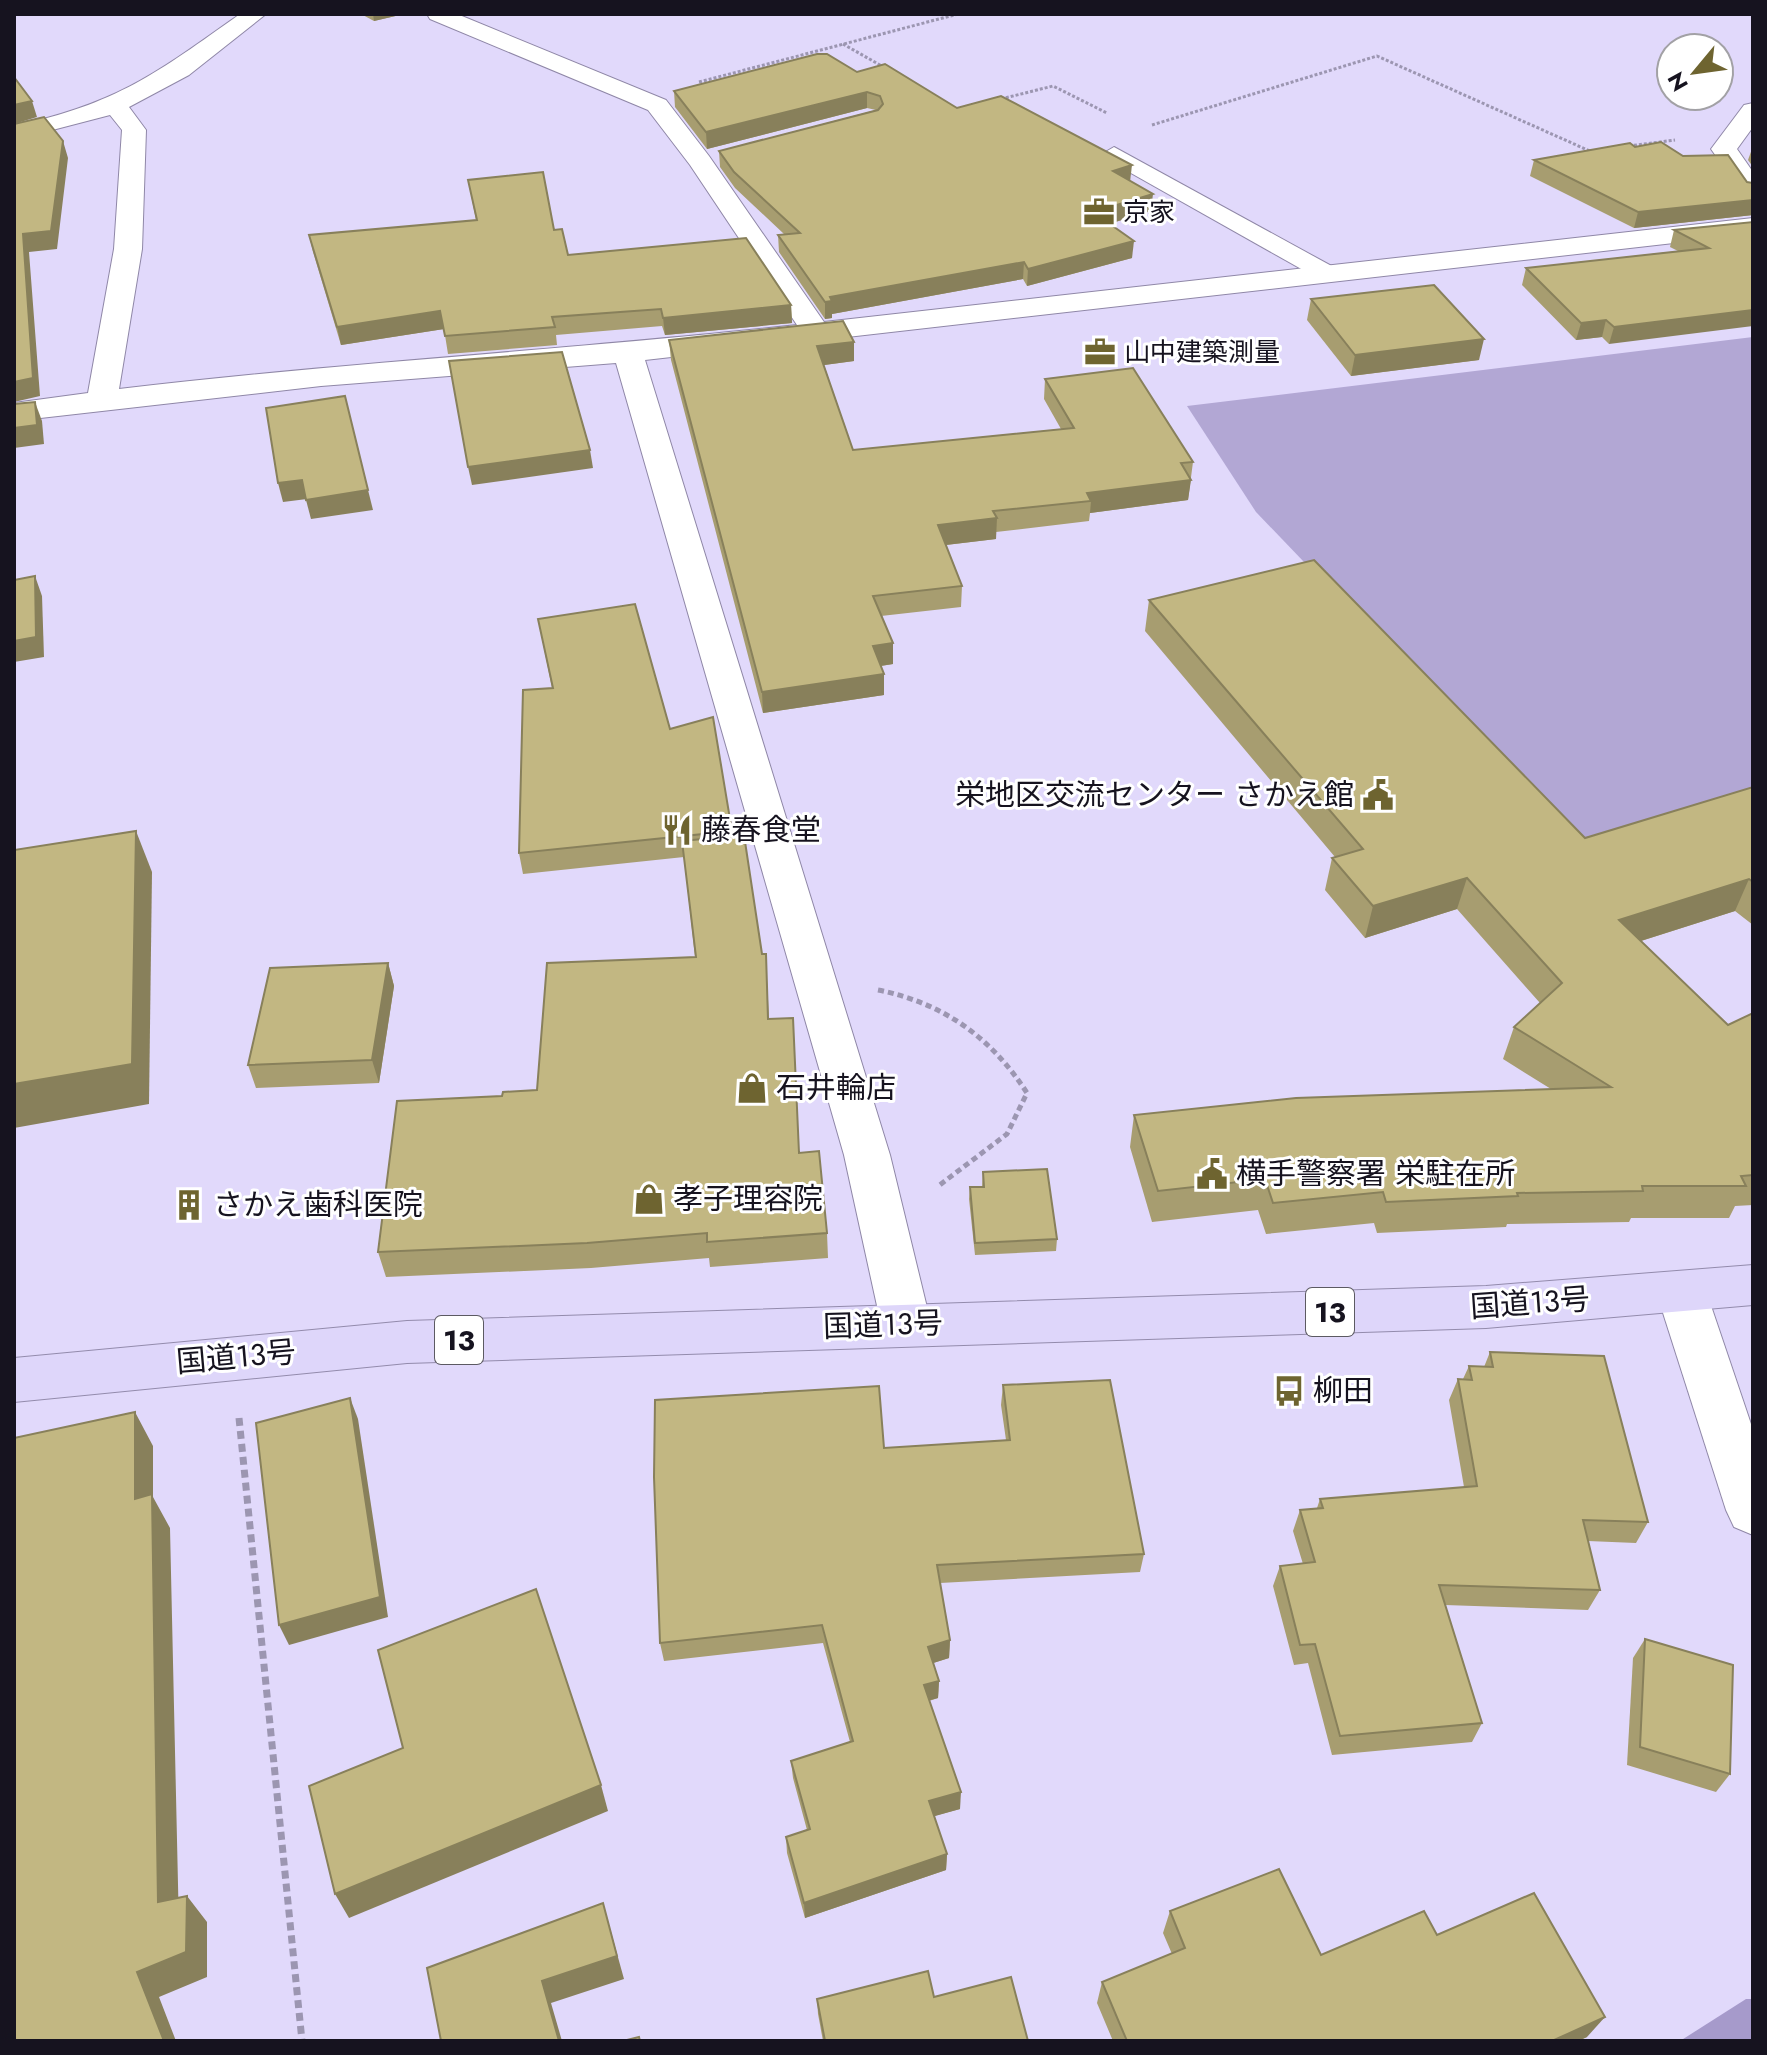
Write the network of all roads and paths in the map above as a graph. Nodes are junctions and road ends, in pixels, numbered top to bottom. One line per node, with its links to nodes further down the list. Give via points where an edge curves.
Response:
1 (255, 14): 8 (street, via 156,85)
2 (438, 14): 6 (street)
3 (958, 14): 4 (path)
4 (843, 44): 5 (path); 6 (path)
5 (895, 73)
6 (640, 97): 18 (street, via 657,105)
7 (992, 102): 10 (path, via 1053,86)
8 (114, 104): 13 (street, via 56,125); 24 (street, via 134,130 128,249)
9 (1753, 110): 12 (street)
10 (1109, 115)
11 (1152, 125): 15 (path, via 1377,56 1591,152)
12 (1735, 132): 14 (path); 19 (street, via 1724,149)
13 (14, 133)
14 (1620, 148)
15 (1605, 150)
16 (729, 154): 18 (street)
17 (1114, 154): 21 (lane)
18 (700, 161): 22 (street)
19 (1753, 190)
20 (1753, 226): 21 (street)
21 (1328, 274): 22 (street)
22 (815, 330): 23 (street)
23 (628, 353): 24 (street, via 441,365); 26 (street)
24 (102, 400): 25 (street)
25 (14, 412)
26 (817, 994): 27 (street, via 867,1155); 27 (path, via 864,987 910,994 980,1035 1011,1065 1027,1093 1007,1134 937,1187)
27 (881, 1220): 30 (street)
28 (1753, 1285): 29 (highway, 国道13号 / 13)
29 (1681, 1291): 30 (highway, 国道13号 / 13, via 1486,1307); 33 (street)
30 (906, 1324): 31 (highway, 国道13号 / 13, via 407,1342)
31 (233, 1357): 32 (highway, 国道13号 / 13); 34 (path)
32 (14, 1380)
33 (1753, 1510)
34 (302, 2041)

